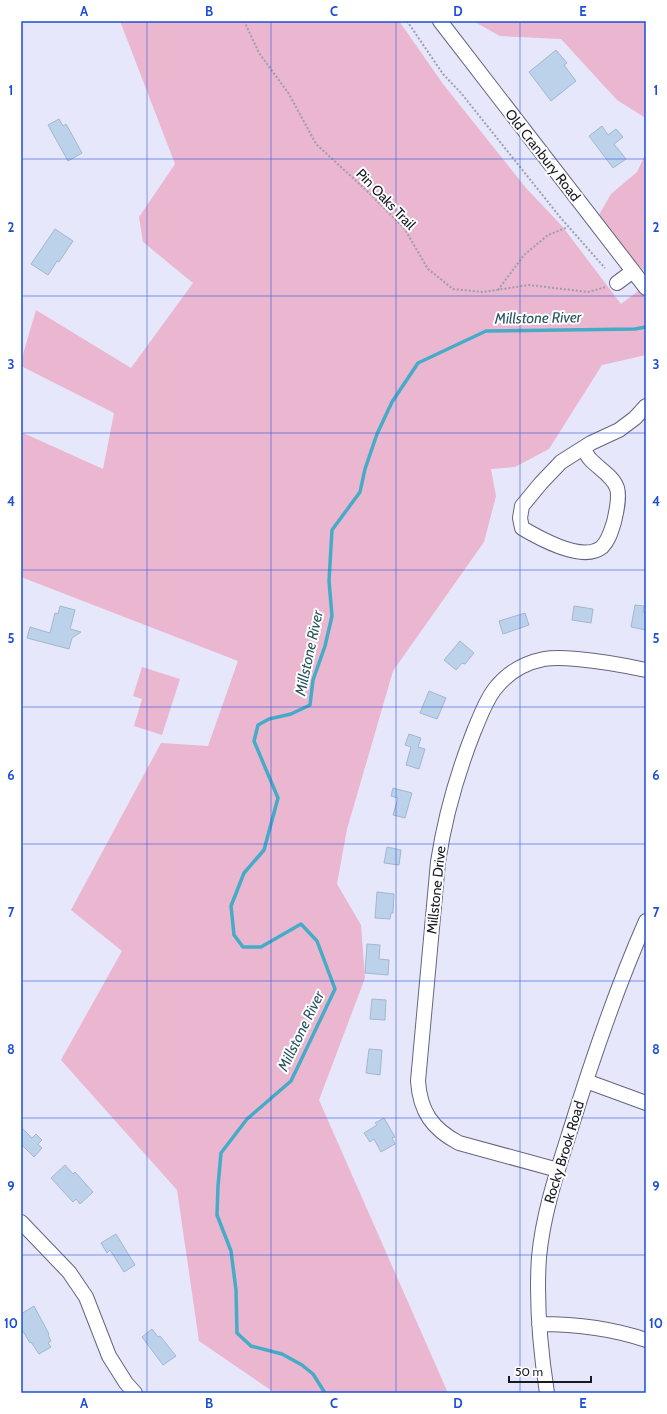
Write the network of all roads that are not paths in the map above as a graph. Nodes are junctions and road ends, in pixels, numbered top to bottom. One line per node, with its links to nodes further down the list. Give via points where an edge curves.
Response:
1 (440, 21): 2 (street, Old Cranbury Road)
2 (632, 271): 3 (street); 4 (street, Old Cranbury Road)
3 (617, 283)
4 (646, 288)
5 (646, 406): 6 (street, via 619,430 601,437)
6 (583, 449): 6 (street, via 560,462 522,506 520,518 522,528 545,541 580,551 593,551 602,547 609,538 618,506 617,488)
7 (646, 670): 11 (street, Millstone Drive, via 593,660 545,659 529,663 503,680 486,702 466,751 443,828 418,1081 423,1106 438,1129 459,1143)
8 (646, 921): 9 (street, Rocky Brook Road)
9 (586, 1081): 10 (street); 11 (street, Rocky Brook Road)
10 (646, 1103)
11 (558, 1170): 13 (street, Rocky Brook Road, via 543,1227 539,1256)
12 (21, 1222): 15 (street, via 69,1272 86,1297 109,1356 126,1384)
13 (539, 1324): 14 (street, via 594,1327); 16 (street, Rocky Brook Road)
14 (646, 1340)
15 (135, 1393)
16 (547, 1393)

